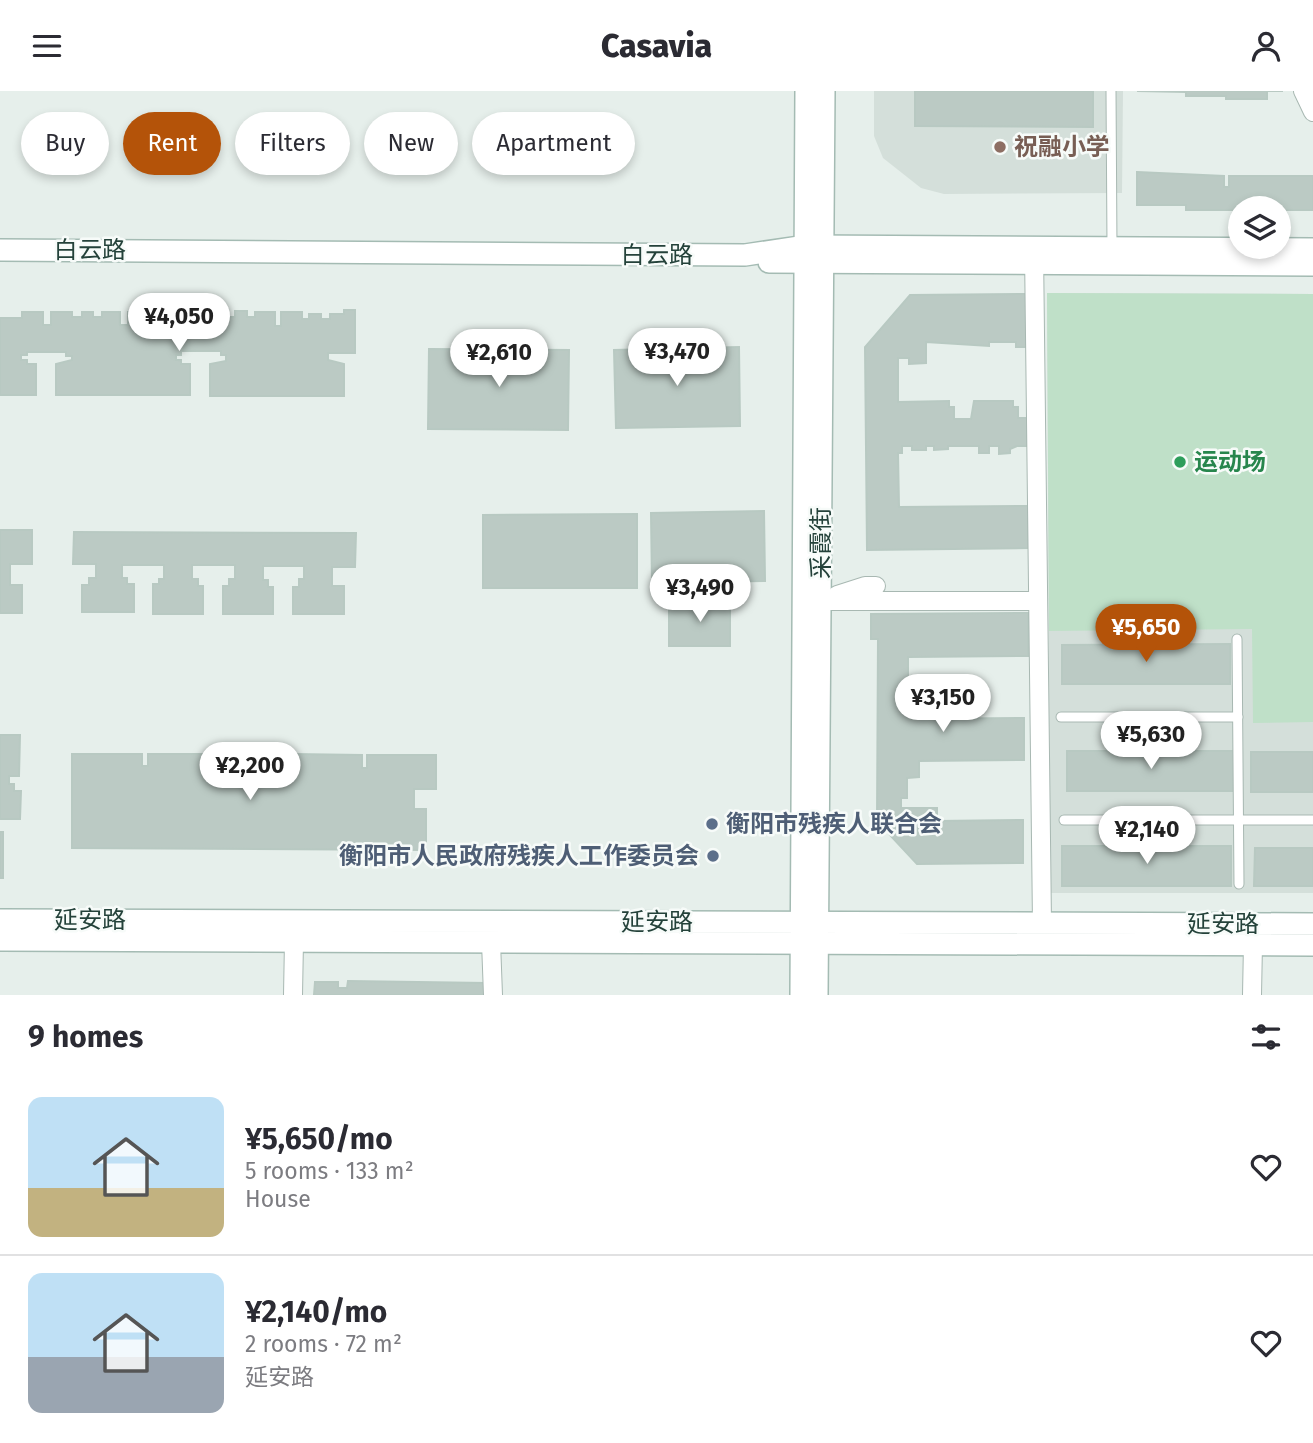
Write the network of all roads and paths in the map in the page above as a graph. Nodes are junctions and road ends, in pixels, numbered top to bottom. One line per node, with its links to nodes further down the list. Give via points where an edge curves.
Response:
1 (806, 91): 9 (main road, 采霞街)
2 (824, 91): 9 (main road, 采霞街)
3 (1111, 91): 6 (lane)
4 (1303, 91): 5 (street)
5 (1313, 112)
6 (1112, 247): 7 (main road, 白云路); 10 (main road, 白云路)
7 (1313, 249)
8 (0, 250): 9 (main road, 白云路)
9 (814, 254): 10 (main road, 白云路); 11 (main road, 白云路); 14 (main road, 采霞街); 26 (main road, 采霞街)
10 (1034, 255): 12 (main road, 白云路); 15 (street)
11 (0, 258)
12 (1313, 265)
13 (876, 586): 14 (street)
14 (820, 601): 15 (street); 26 (main road, 采霞街)
15 (1037, 601): 24 (street)
16 (1237, 639): 18 (lane)
17 (1061, 717): 18 (lane)
18 (1238, 717): 20 (lane)
19 (1064, 820): 20 (lane)
20 (1239, 820): 21 (lane); 22 (lane)
21 (1313, 820)
22 (1239, 884)
23 (0, 920): 26 (main road, 延安路)
24 (1042, 924): 25 (main road, 延安路); 26 (main road, 延安路)
25 (1313, 924)
26 (810, 933): 29 (main road, 延安路); 30 (main road, 延安路); 34 (main road, 采霞街); 35 (main road, 采霞街)
27 (0, 940): 28 (main road, 延安路)
28 (294, 941): 29 (main road, 延安路); 32 (street)
29 (491, 942): 33 (street)
30 (1252, 944): 31 (main road, 延安路); 36 (street)
31 (1313, 945)
32 (293, 995)
33 (493, 995)
34 (801, 995)
35 (817, 995)
36 (1252, 995)

